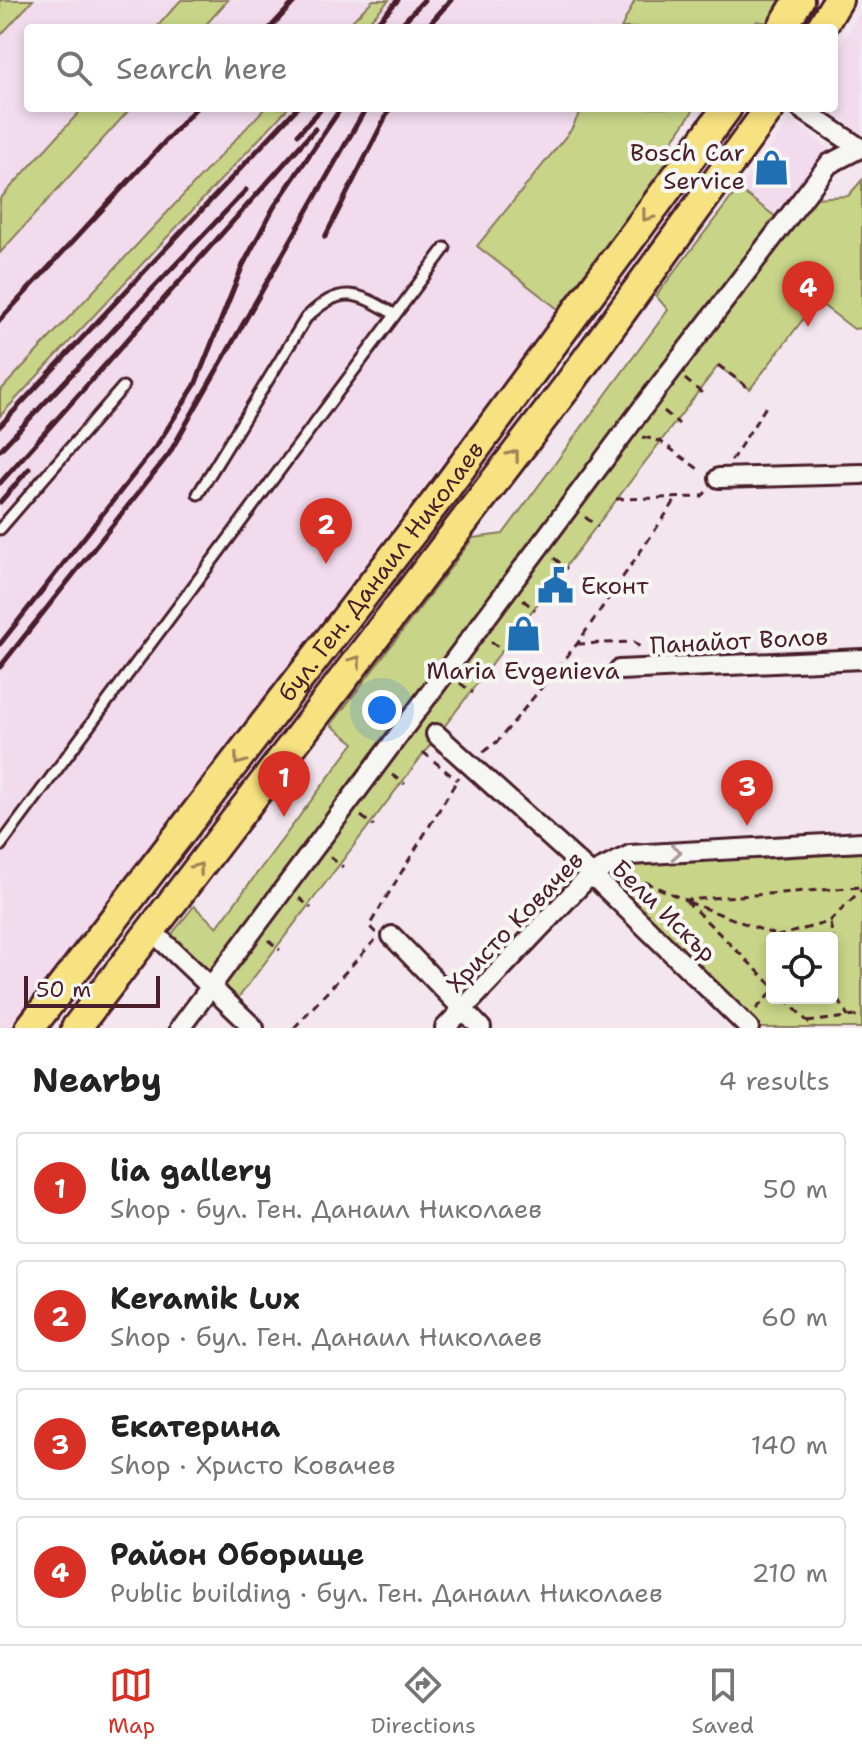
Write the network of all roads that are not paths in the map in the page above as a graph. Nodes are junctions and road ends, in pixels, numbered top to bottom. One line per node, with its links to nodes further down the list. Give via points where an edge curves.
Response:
1 (799, 0): 3 (main road)
2 (838, 0): 4 (main road)
3 (784, 24)
4 (823, 24)
5 (724, 112): 28 (main road, бул. Ген. Данаил Николаев, one-way to 28, via 444,491)
6 (767, 112): 22 (main road, бул. Ген. Данаил Николаев, one-way to 6, via 566,388)
7 (806, 112): 8 (street)
8 (861, 150): 24 (street, via 829,164)
9 (445, 248): 10 (lane)
10 (394, 314): 14 (lane, via 365,297 344,294 325,300 306,318); 20 (lane)
11 (123, 387): 15 (lane)
12 (862, 474): 13 (street)
13 (719, 478)
14 (198, 494)
15 (0, 529)
16 (862, 659): 17 (street, Панайот Волов)
17 (619, 670)
18 (436, 734): 21 (street, Бели Искър)
19 (862, 842): 21 (street, Христо Ковачев, one-way to 19, via 630,855)
20 (0, 846)
21 (591, 874): 25 (street, Христо Ковачев); 27 (street, Бели Искър)
22 (151, 930): 24 (street); 26 (main road, бул. Ген. Данаил Николаев)
23 (392, 936): 25 (street)
24 (211, 986): 29 (street); 30 (street)
25 (463, 1009): 31 (street, Христо Ковачев); 32 (street)
26 (85, 1023)
27 (746, 1025)
28 (30, 1028)
29 (180, 1028)
30 (254, 1028)
31 (445, 1028)
32 (481, 1028)

